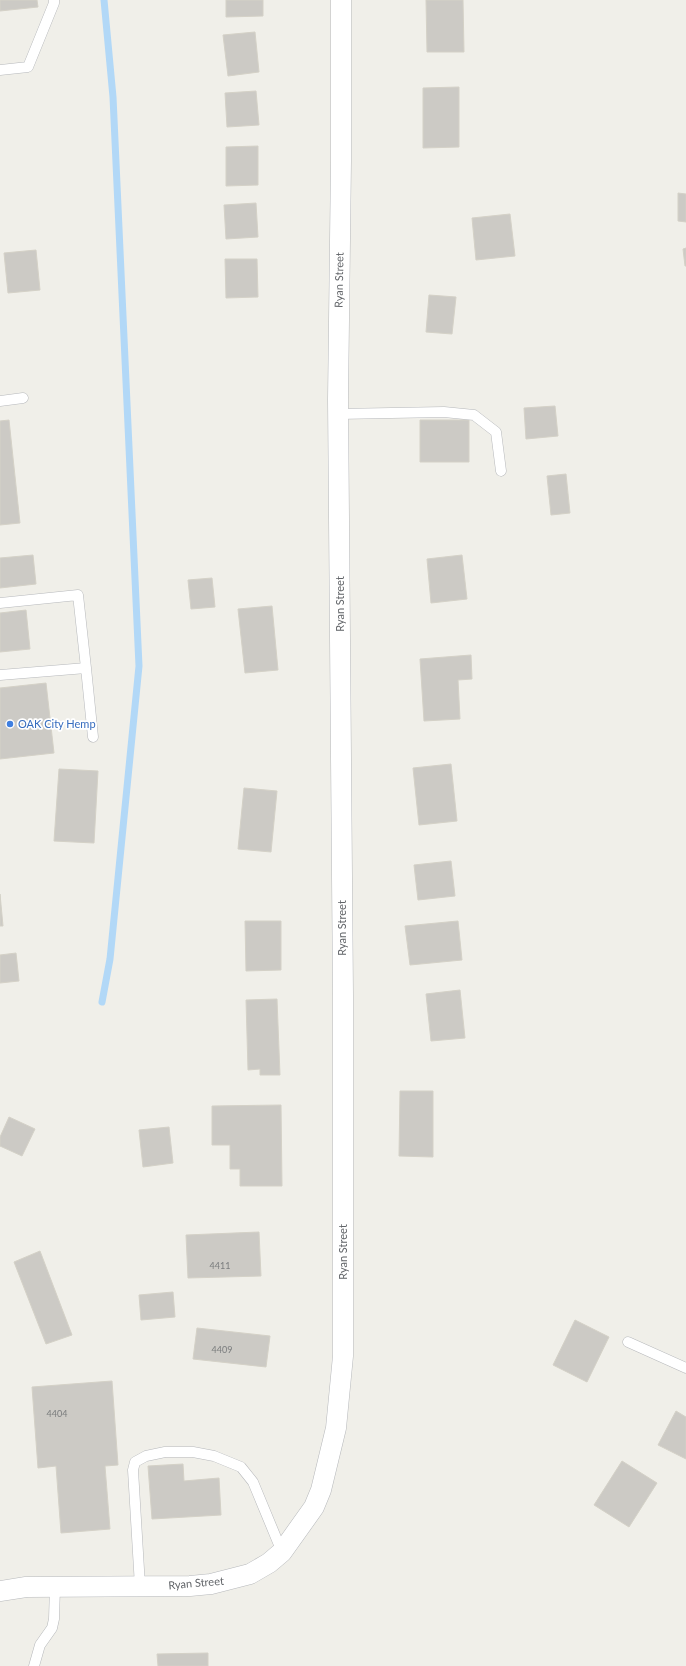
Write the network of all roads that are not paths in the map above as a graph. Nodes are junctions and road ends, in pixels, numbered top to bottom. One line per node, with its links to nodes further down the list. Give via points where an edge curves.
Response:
1 (54, 0): 3 (lane, via 28,67)
2 (341, 0): 6 (street, Ryan Street)
3 (0, 70)
4 (23, 398): 5 (lane)
5 (0, 401)
6 (338, 414): 7 (lane, via 444,412 474,415 496,432); 14 (street, Ryan Street, via 343,1356 336,1428 320,1490 314,1507)
7 (501, 471)
8 (0, 603): 9 (lane, via 78,595)
9 (86, 668): 10 (lane); 11 (lane)
10 (0, 675)
11 (93, 737)
12 (628, 1342): 13 (lane)
13 (686, 1368)
14 (282, 1552): 15 (street, Ryan Street, via 250,1574 230,1580 190,1586); 15 (lane, via 253,1482 241,1467 214,1456 193,1452 165,1452 146,1456 135,1462 133,1470)
15 (140, 1586): 16 (street, Ryan Street)
16 (55, 1587): 17 (street, Ryan Street, via 26,1587); 18 (lane, via 52,1628 40,1645)
17 (0, 1591)
18 (34, 1666)

